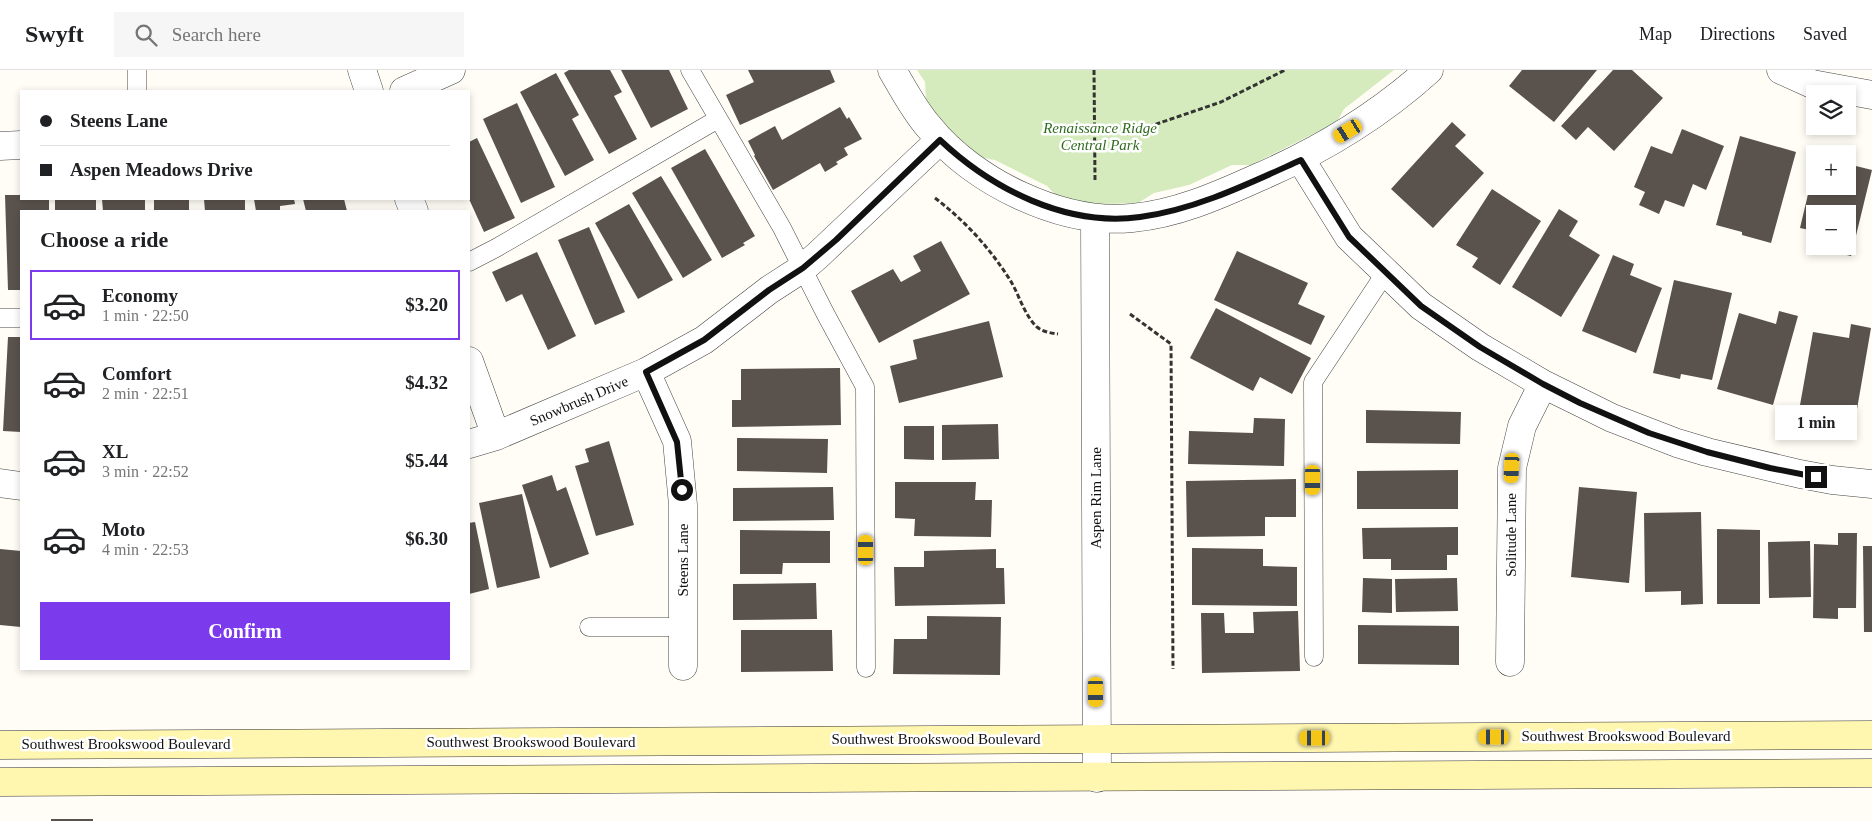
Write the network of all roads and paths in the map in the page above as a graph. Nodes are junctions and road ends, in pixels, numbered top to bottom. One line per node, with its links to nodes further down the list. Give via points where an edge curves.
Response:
1 (137, 70): 10 (lane)
2 (362, 70): 11 (street)
3 (451, 70): 12 (street)
4 (690, 70): 14 (lane)
5 (892, 70): 16 (street, via 910,101)
6 (1094, 70): 20 (path)
7 (1285, 70): 15 (path, via 1221,102)
8 (1429, 70): 19 (street, via 1379,112)
9 (1781, 70): 13 (street, via 1812,84)
10 (137, 90)
11 (369, 90)
12 (406, 90)
13 (1872, 95)
14 (718, 120): 23 (lane); 24 (lane)
15 (1127, 134)
16 (940, 140): 22 (street, via 973,168 1018,194 1048,206); 24 (street, Snowbrush Drive)
17 (20, 145): 18 (street)
18 (0, 146)
19 (1301, 160): 22 (street, via 1216,196 1168,211 1129,218); 25 (street, via 1349,237)
20 (1096, 180)
21 (935, 198): 29 (path, via 986,246 1035,325 1045,332)
22 (1095, 218): 46 (street, Aspen Rim Lane)
23 (470, 261)
24 (803, 268): 31 (street, Snowbrush Drive, via 704,340); 43 (lane, via 865,387)
25 (1386, 272): 32 (street, via 1421,306 1480,347); 40 (lane, via 1313,382)
26 (1130, 314): 44 (path, via 1171,344)
27 (0, 318): 28 (lane)
28 (20, 318)
29 (1058, 334)
30 (470, 364): 33 (street)
31 (646, 372): 33 (street, Snowbrush Drive); 39 (street, Steens Lane, via 677,442 683,506)
32 (1543, 384): 36 (street, via 1612,418 1707,452 1790,472); 41 (street, Solitude Lane, via 1522,426 1512,468)
33 (496, 436): 34 (street, Snowbrush Drive)
34 (470, 444)
35 (0, 483): 37 (street)
36 (1872, 484)
37 (20, 486)
38 (589, 627): 39 (lane)
39 (683, 627): 42 (street, Steens Lane)
40 (1314, 657)
41 (1510, 662)
42 (683, 666)
43 (866, 668)
44 (1173, 669)
45 (1872, 735): 46 (main road, Southwest Brookswood Boulevard)
46 (1096, 738): 47 (main road, Southwest Brookswood Boulevard); 49 (street, Aspen Rim Lane)
47 (0, 745)
48 (1872, 773): 49 (main road)
49 (1097, 778): 50 (main road)
50 (0, 782)

